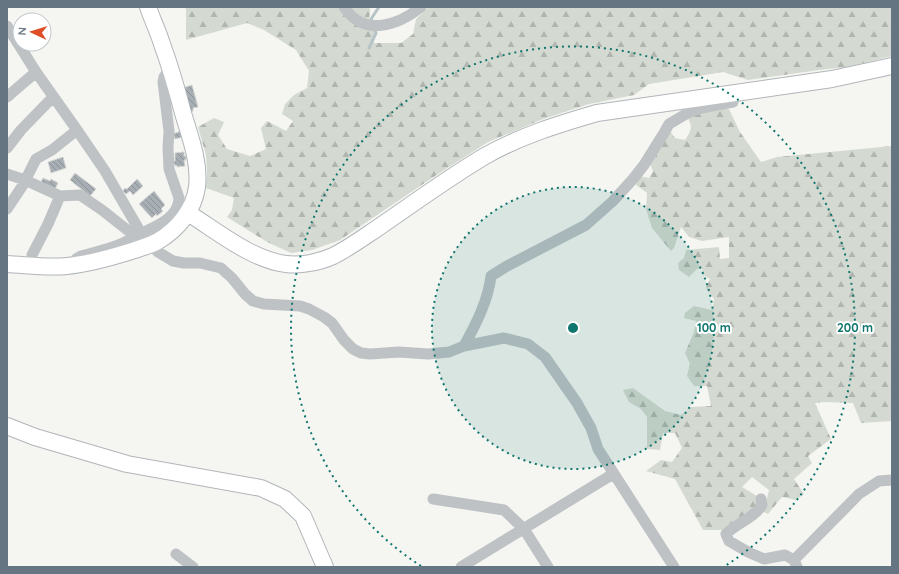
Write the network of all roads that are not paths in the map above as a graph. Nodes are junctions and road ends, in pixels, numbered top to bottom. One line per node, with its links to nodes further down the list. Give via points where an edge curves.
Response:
1 (148, 7): 6 (street)
2 (344, 7): 3 (street, via 357,21 383,25 400,21)
3 (422, 7)
4 (7, 26): 7 (street)
5 (892, 66): 8 (street, via 832,79)
6 (170, 68): 17 (street, via 193,145 198,172 194,202); 18 (street, via 163,82 169,131 169,169 179,202 173,214)
7 (36, 72): 9 (street); 10 (street)
8 (734, 93): 17 (street, via 597,113 563,122 508,144 466,168 333,256 307,264 287,264 265,259 249,252); 21 (street, via 733,102 701,108 669,124 633,179 613,202 586,225 491,276 478,319)
9 (7, 97)
10 (53, 97): 11 (street); 12 (street)
11 (77, 130): 14 (street, via 36,159); 18 (street, via 105,171)
12 (7, 148)
13 (7, 174): 14 (street)
14 (25, 180): 15 (street); 16 (street)
15 (60, 196): 18 (street, via 80,195); 19 (street)
16 (7, 209)
17 (188, 213): 18 (street, via 158,241)
18 (142, 238): 20 (street, via 123,254 94,262 66,266); 21 (street, via 173,261 221,268 253,301 309,309 332,323 353,349 361,352 428,354 449,352)
19 (32, 255)
20 (7, 264)
21 (464, 346): 23 (street, via 504,338 528,344 545,357 577,403 591,428 598,450)
22 (7, 426): 31 (street, via 34,437 127,464 261,488 285,499 303,516)
23 (614, 474): 27 (street); 34 (street)
24 (892, 480): 29 (street, via 879,481 859,494)
25 (433, 498): 27 (street, via 504,510)
26 (761, 499): 29 (street, via 762,505 758,512 726,534 729,541 764,559 785,555)
27 (524, 529): 32 (street); 33 (street)
28 (176, 554): 30 (street)
29 (796, 563)
30 (193, 567)
31 (326, 567)
32 (461, 567)
33 (548, 567)
34 (674, 567)

